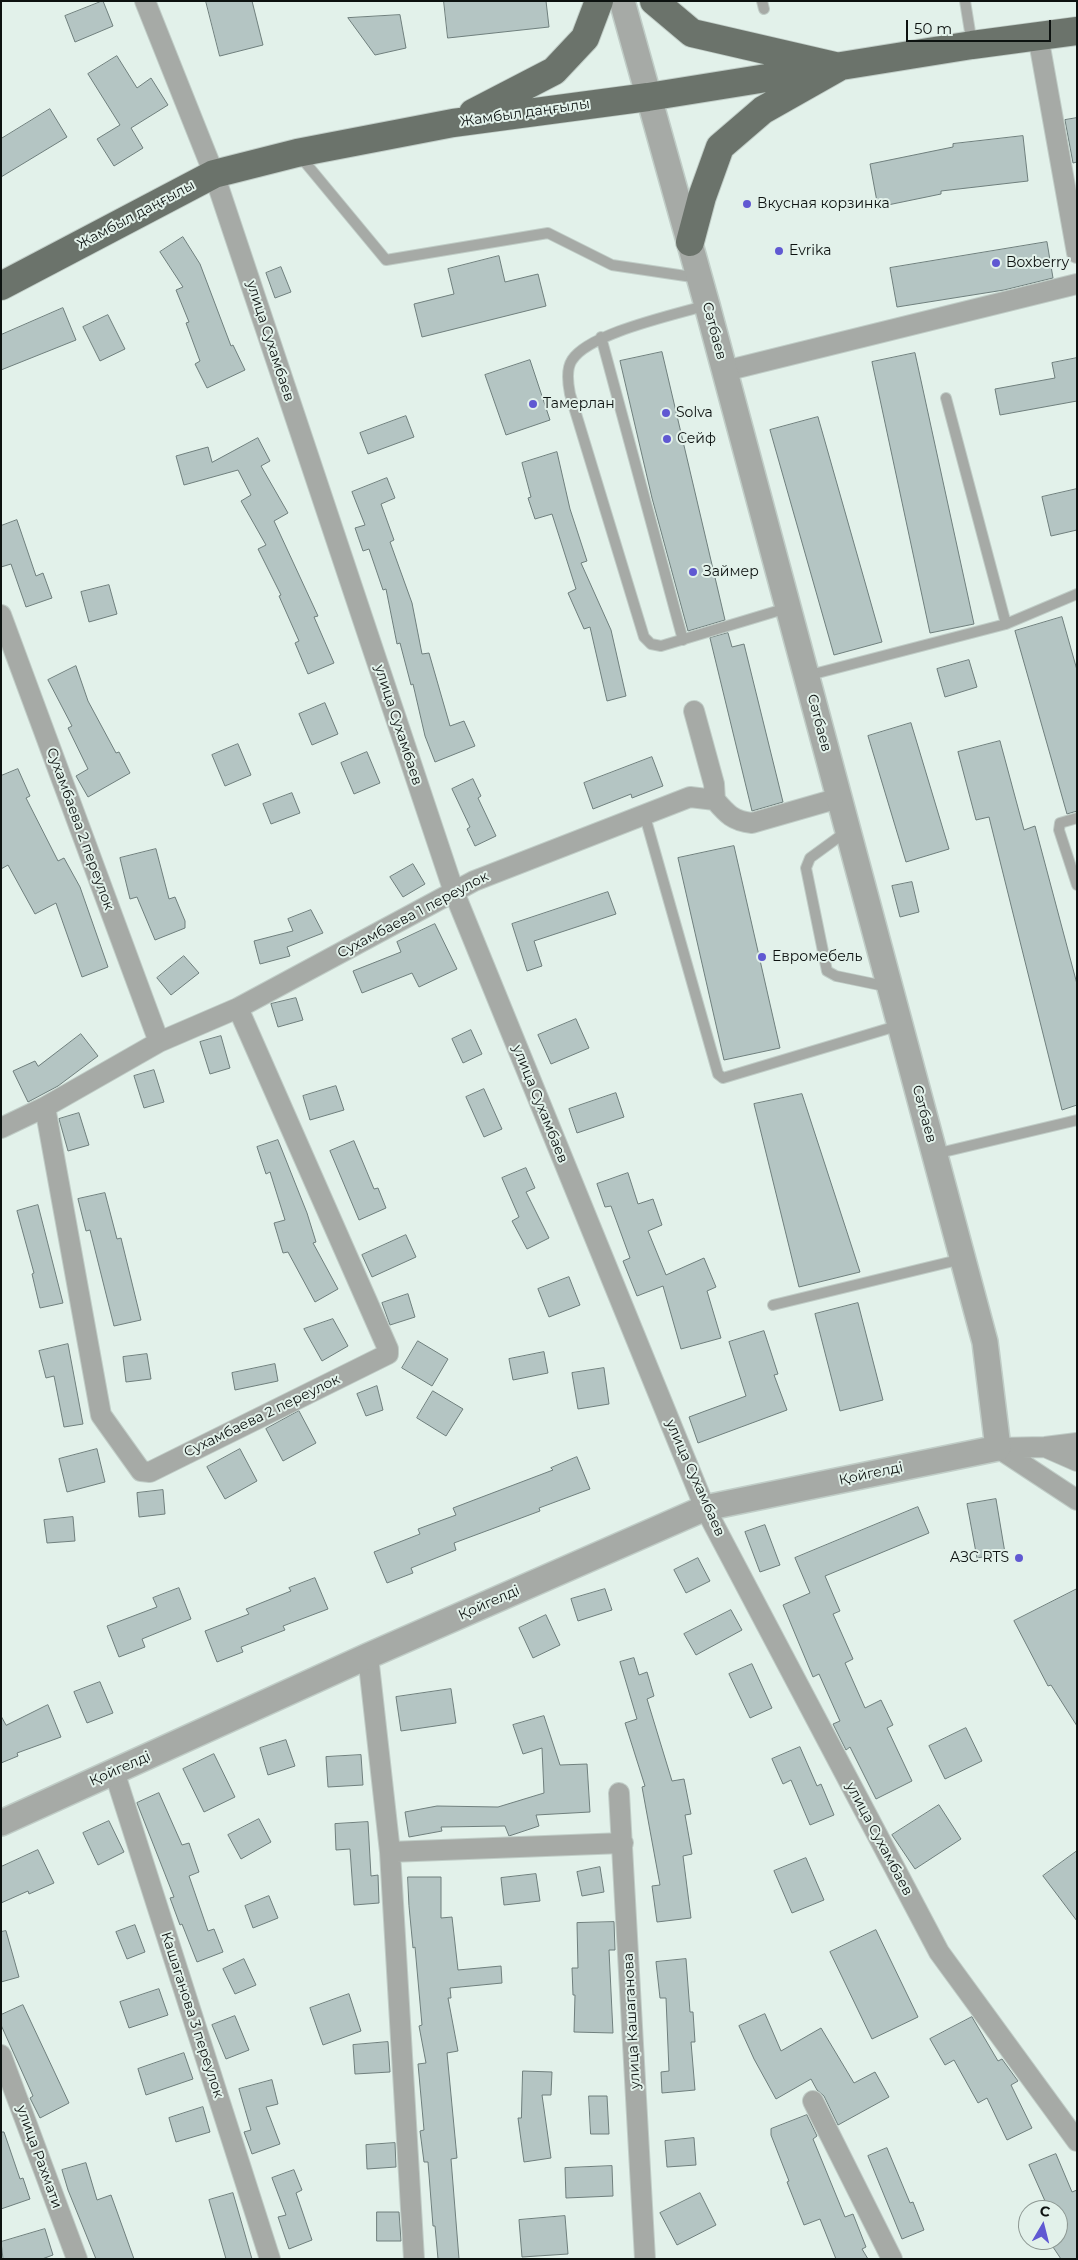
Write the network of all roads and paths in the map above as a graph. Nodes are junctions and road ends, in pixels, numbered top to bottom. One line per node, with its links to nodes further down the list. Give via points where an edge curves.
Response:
1 (145, 1): 13 (street, улица Сухамбаев)
2 (599, 1): 11 (main road, via 585,38 554,71)
3 (622, 1): 10 (street, Сәтбаев)
4 (654, 1): 9 (main road, via 692,33)
5 (965, 1): 8 (lane)
6 (1077, 31): 7 (main road, Жамбыл даңғылы)
7 (1038, 36): 8 (main road, Жамбыл даңғылы); 15 (street)
8 (972, 45): 9 (main road, Жамбыл даңғылы)
9 (839, 67): 10 (main road, Жамбыл даңғылы); 14 (main road, via 763,110 720,147)
10 (648, 97): 11 (main road, Жамбыл даңғылы); 14 (street, Сәтбаев)
11 (454, 123): 12 (main road, Жамбыл даңғылы)
12 (297, 153): 13 (main road, Жамбыл даңғылы); 16 (lane, via 386,260 548,232 612,265)
13 (214, 174): 18 (main road, Жамбыл даңғылы); 36 (street, улица Сухамбаев)
14 (690, 242): 16 (street, Сәтбаев)
15 (1076, 251)
16 (699, 278): 19 (street, Сәтбаев)
17 (1077, 284): 21 (street)
18 (1, 286)
19 (707, 305): 20 (lane); 21 (street, Сәтбаев)
20 (601, 337): 27 (lane); 27 (lane, via 584,347 571,361 570,394 644,637 651,644 661,646)
21 (725, 371): 24 (street, Сәтбаев)
22 (946, 398): 26 (lane)
23 (1076, 595): 26 (lane)
24 (788, 607): 27 (lane); 28 (street, Сәтбаев)
25 (1, 615): 40 (street, Сухамбаева 2 переулок)
26 (1006, 624): 28 (lane)
27 (683, 640)
28 (806, 676): 30 (street, Сәтбаев)
29 (694, 711): 31 (street, via 714,784)
30 (839, 798): 31 (street, via 752,823 738,822 729,817); 34 (street, Сәтбаев)
31 (715, 800): 32 (street, Сухамбаева 1 переулок, via 690,797)
32 (644, 813): 36 (street, Сухамбаева 1 переулок); 39 (lane, via 718,1074 729,1078)
33 (1077, 818): 35 (lane, via 1060,823 1059,830)
34 (848, 830): 37 (street, Сәтбаев); 37 (lane, via 810,858 806,868 828,971 836,976)
35 (1077, 885)
36 (454, 892): 38 (street, Сухамбаева 1 переулок); 52 (street, улица Сухамбаев)
37 (890, 987): 39 (street, Сәтбаев)
38 (238, 1008): 40 (street, Сухамбаева 1 переулок); 41 (street, Сухамбаева 2 переулок, via 388,1354 150,1472 141,1472 101,1415)
39 (900, 1024): 44 (street, Сәтбаев)
40 (159, 1042): 41 (street, Сухамбаева 1 переулок)
41 (45, 1107): 43 (street, Сухамбаева 1 переулок)
42 (1077, 1120): 44 (lane)
43 (1, 1128)
44 (934, 1154): 45 (street, Сәтбаев)
45 (962, 1259): 46 (lane); 48 (street, Сәтбаев, via 985,1342)
46 (773, 1305)
47 (1077, 1443): 49 (street)
48 (998, 1448): 49 (street); 51 (street); 52 (street, Қойгелді)
49 (1046, 1448): 50 (street)
50 (1077, 1461)
51 (1077, 1500)
52 (705, 1508): 53 (street, Қойгелді); 61 (street, улица Сухамбаев, via 939,1952)
53 (368, 1656): 54 (street, Қойгелді); 58 (street)
54 (114, 1771): 56 (street, Қойгелді); 64 (street, Кашаганова 3 переулок)
55 (619, 1793): 57 (street, улица Кашаганова)
56 (1, 1823)
57 (623, 1843): 58 (street); 62 (street, улица Кашаганова)
58 (390, 1852): 65 (street)
59 (1, 2055): 63 (street, улица Рахмати)
60 (813, 2101): 66 (street)
61 (1077, 2141)
62 (645, 2254)
63 (77, 2259)
64 (270, 2259)
65 (414, 2259)
66 (892, 2259)

